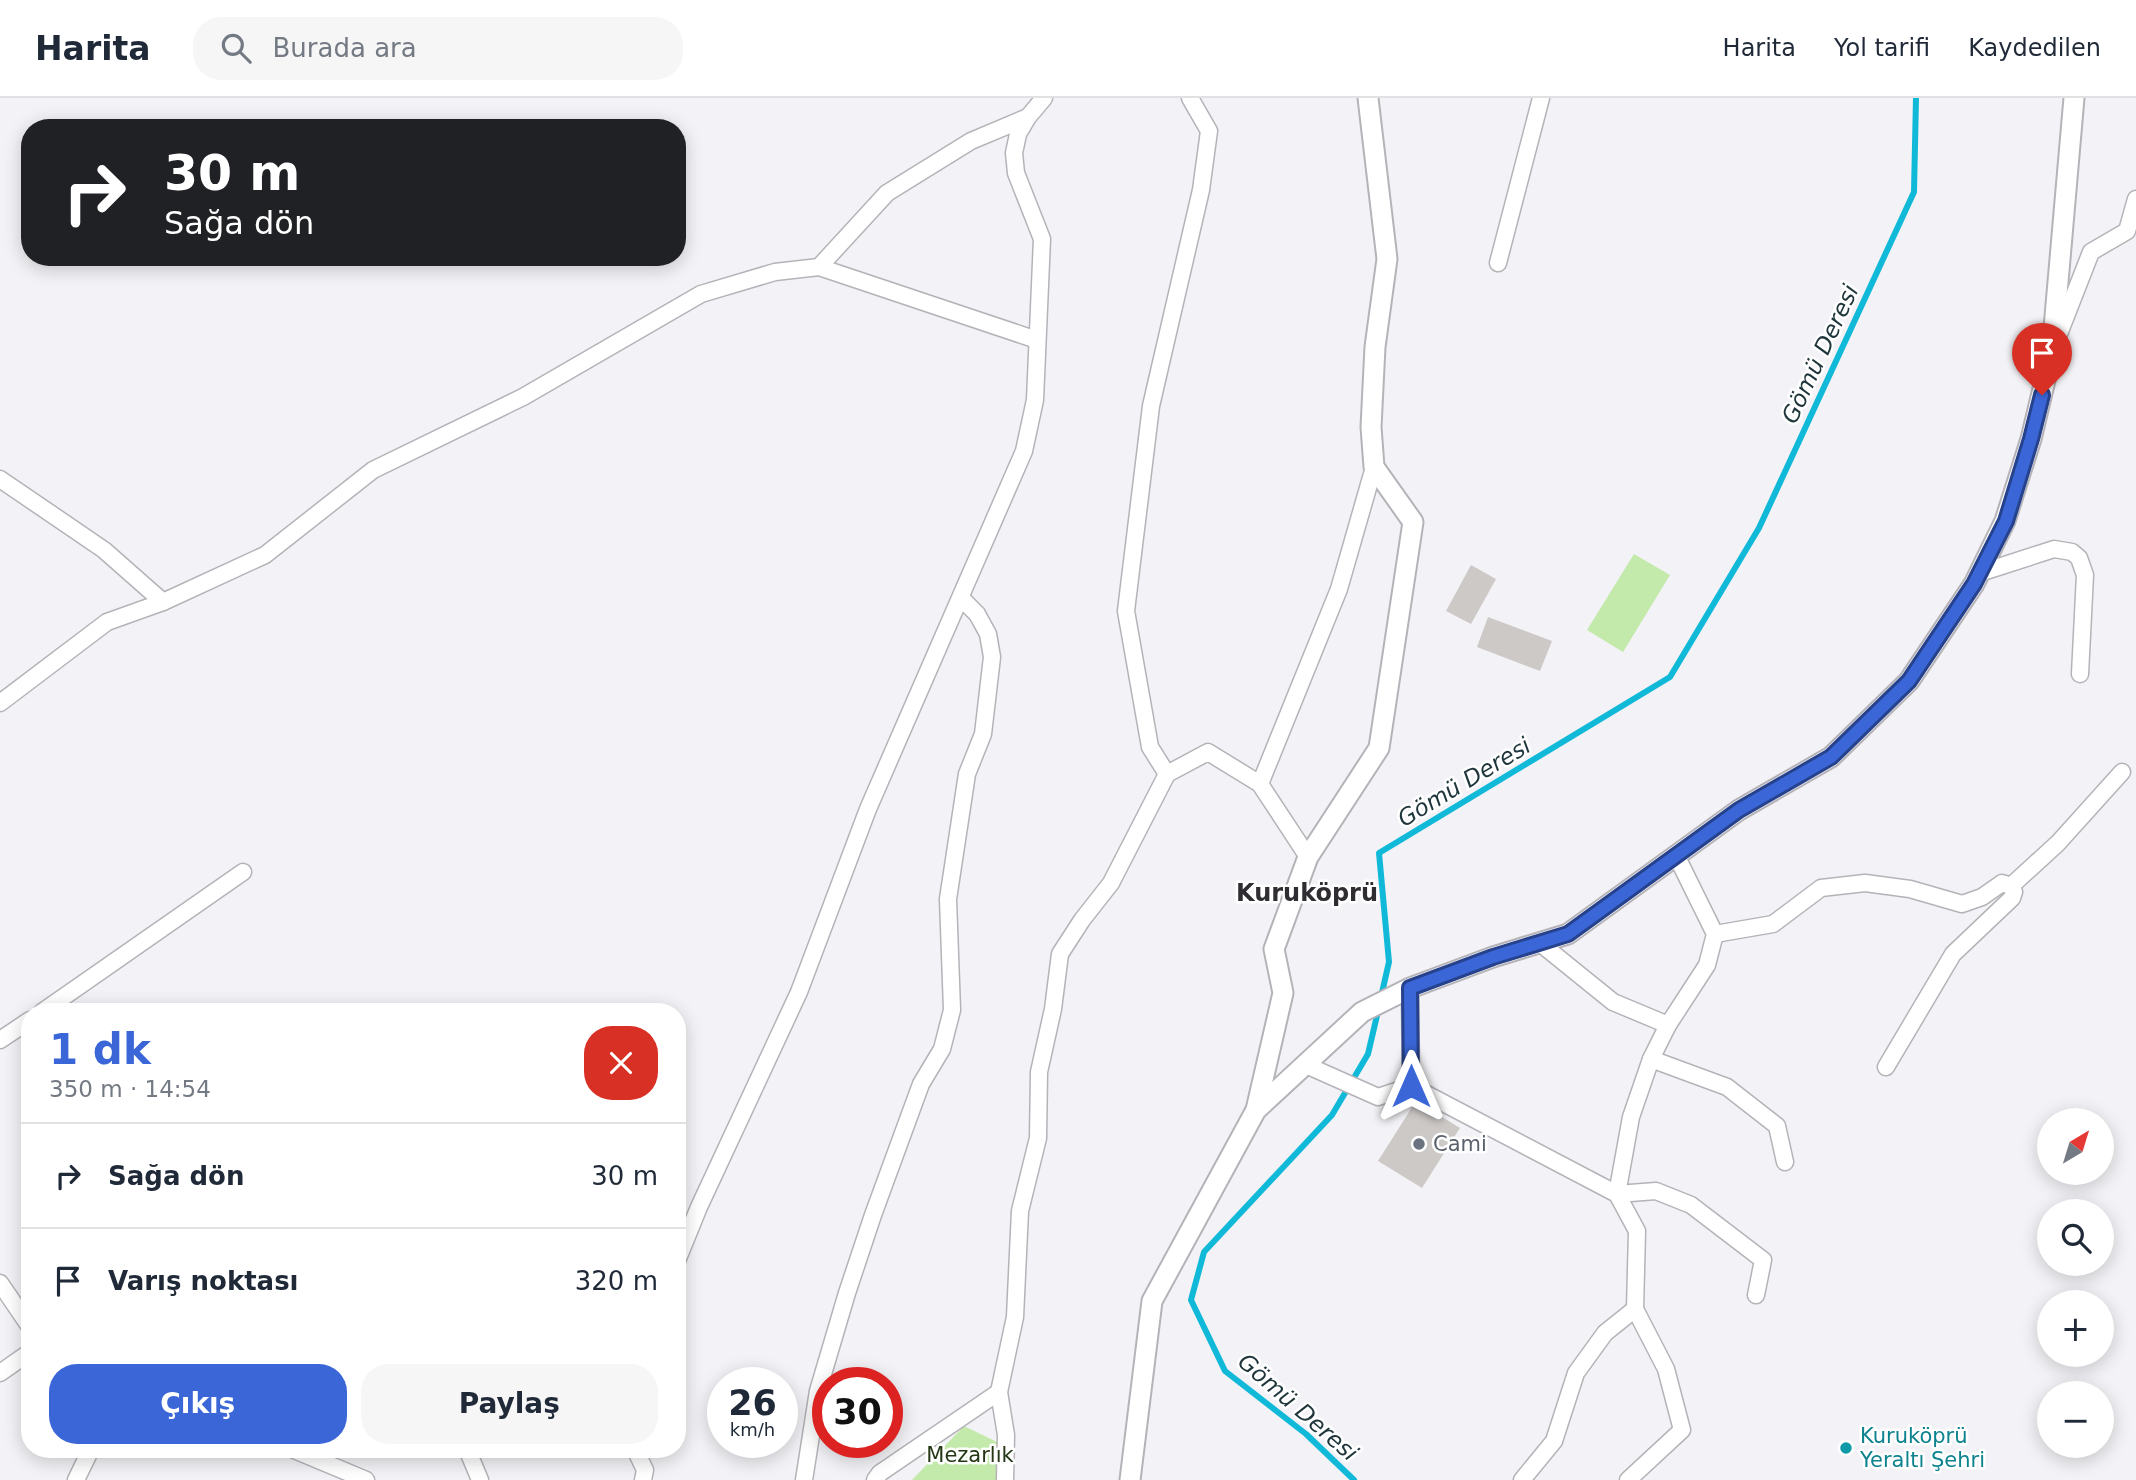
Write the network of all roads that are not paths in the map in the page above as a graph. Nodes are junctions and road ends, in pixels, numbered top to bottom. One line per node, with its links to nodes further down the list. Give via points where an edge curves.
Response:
1 (1044, 98): 6 (street)
2 (1190, 98): 20 (street, via 1209,131 1201,190 1151,406 1126,611 1150,747)
3 (1368, 98): 12 (street, via 1387,259 1375,347)
4 (1541, 98): 8 (street)
5 (2074, 98): 11 (street)
6 (1028, 117): 9 (street, via 971,141 887,193); 10 (street, via 1014,153 1016,173 1042,239)
7 (2136, 199): 11 (street, via 2127,231 2091,252)
8 (1498, 263)
9 (819, 267): 10 (street); 16 (street, via 775,272 701,294 523,397 373,470 265,555)
10 (1038, 340): 15 (street, via 1035,400 1024,452)
11 (2052, 351): 14 (street, via 2006,521)
12 (1374, 467): 21 (street, via 1339,589); 23 (street, via 1413,522 1387,701 1378,748)
13 (0, 479): 16 (street, via 104,550)
14 (1980, 573): 17 (street, via 2054,548 2078,558 2085,575); 22 (street, via 1909,681 1831,757 1739,810)
15 (961, 598): 40 (street, via 868,809 799,992); 56 (street, via 988,634 992,657 983,734 967,774 948,899 952,1010 942,1049 921,1084 847,1293 818,1391)
16 (163, 603): 18 (street, via 107,622)
17 (2080, 674)
18 (0, 704)
19 (2122, 772): 25 (street, via 2058,843)
20 (1167, 774): 21 (street, via 1208,752); 47 (street, via 1111,883 1060,954 1039,1072 1038,1138 1020,1211 1015,1317)
21 (1260, 783): 23 (street)
22 (1676, 856): 26 (street); 27 (street, via 1568,934)
23 (1308, 857): 37 (street, via 1274,949 1283,993)
24 (243, 873): 29 (street)
25 (2011, 886): 26 (street, via 2002,883 1962,904 1910,889 1865,883 1821,888 1773,924); 35 (street, via 2012,898 1953,954)
26 (1715, 934): 30 (street, via 1707,965)
27 (1540, 943): 28 (street); 30 (street, via 1613,1002)
28 (1410, 988): 34 (street, via 1362,1012); 36 (street)
29 (55, 1003)
30 (1668, 1024): 33 (street)
31 (21, 1026): 32 (street)
32 (0, 1040)
33 (1651, 1059): 38 (street, via 1727,1087 1777,1126); 39 (street, via 1631,1117)
34 (1306, 1065): 36 (street, via 1378,1097); 37 (street)
35 (1886, 1068)
36 (1411, 1086): 39 (street)
37 (1256, 1110): 59 (street, via 1152,1301)
38 (1785, 1162)
39 (1618, 1194): 42 (street, via 1656,1191 1690,1205 1763,1260); 43 (street, via 1637,1231)
40 (686, 1239)
41 (0, 1283): 44 (street)
42 (1756, 1295)
43 (1635, 1309): 60 (street, via 1605,1333 1576,1374 1554,1441); 61 (street, via 1666,1369 1682,1430)
44 (21, 1314)
45 (21, 1358): 46 (street)
46 (0, 1373)
47 (999, 1392): 57 (street); 58 (street, via 1006,1434)
48 (87, 1458): 52 (street)
49 (313, 1458): 53 (street)
50 (471, 1458): 54 (street)
51 (639, 1458): 55 (street, via 645,1470)
52 (76, 1480)
53 (366, 1480)
54 (480, 1480)
55 (643, 1480)
56 (803, 1480)
57 (875, 1480)
58 (1005, 1480)
59 (1130, 1480)
60 (1522, 1480)
61 (1628, 1480)

